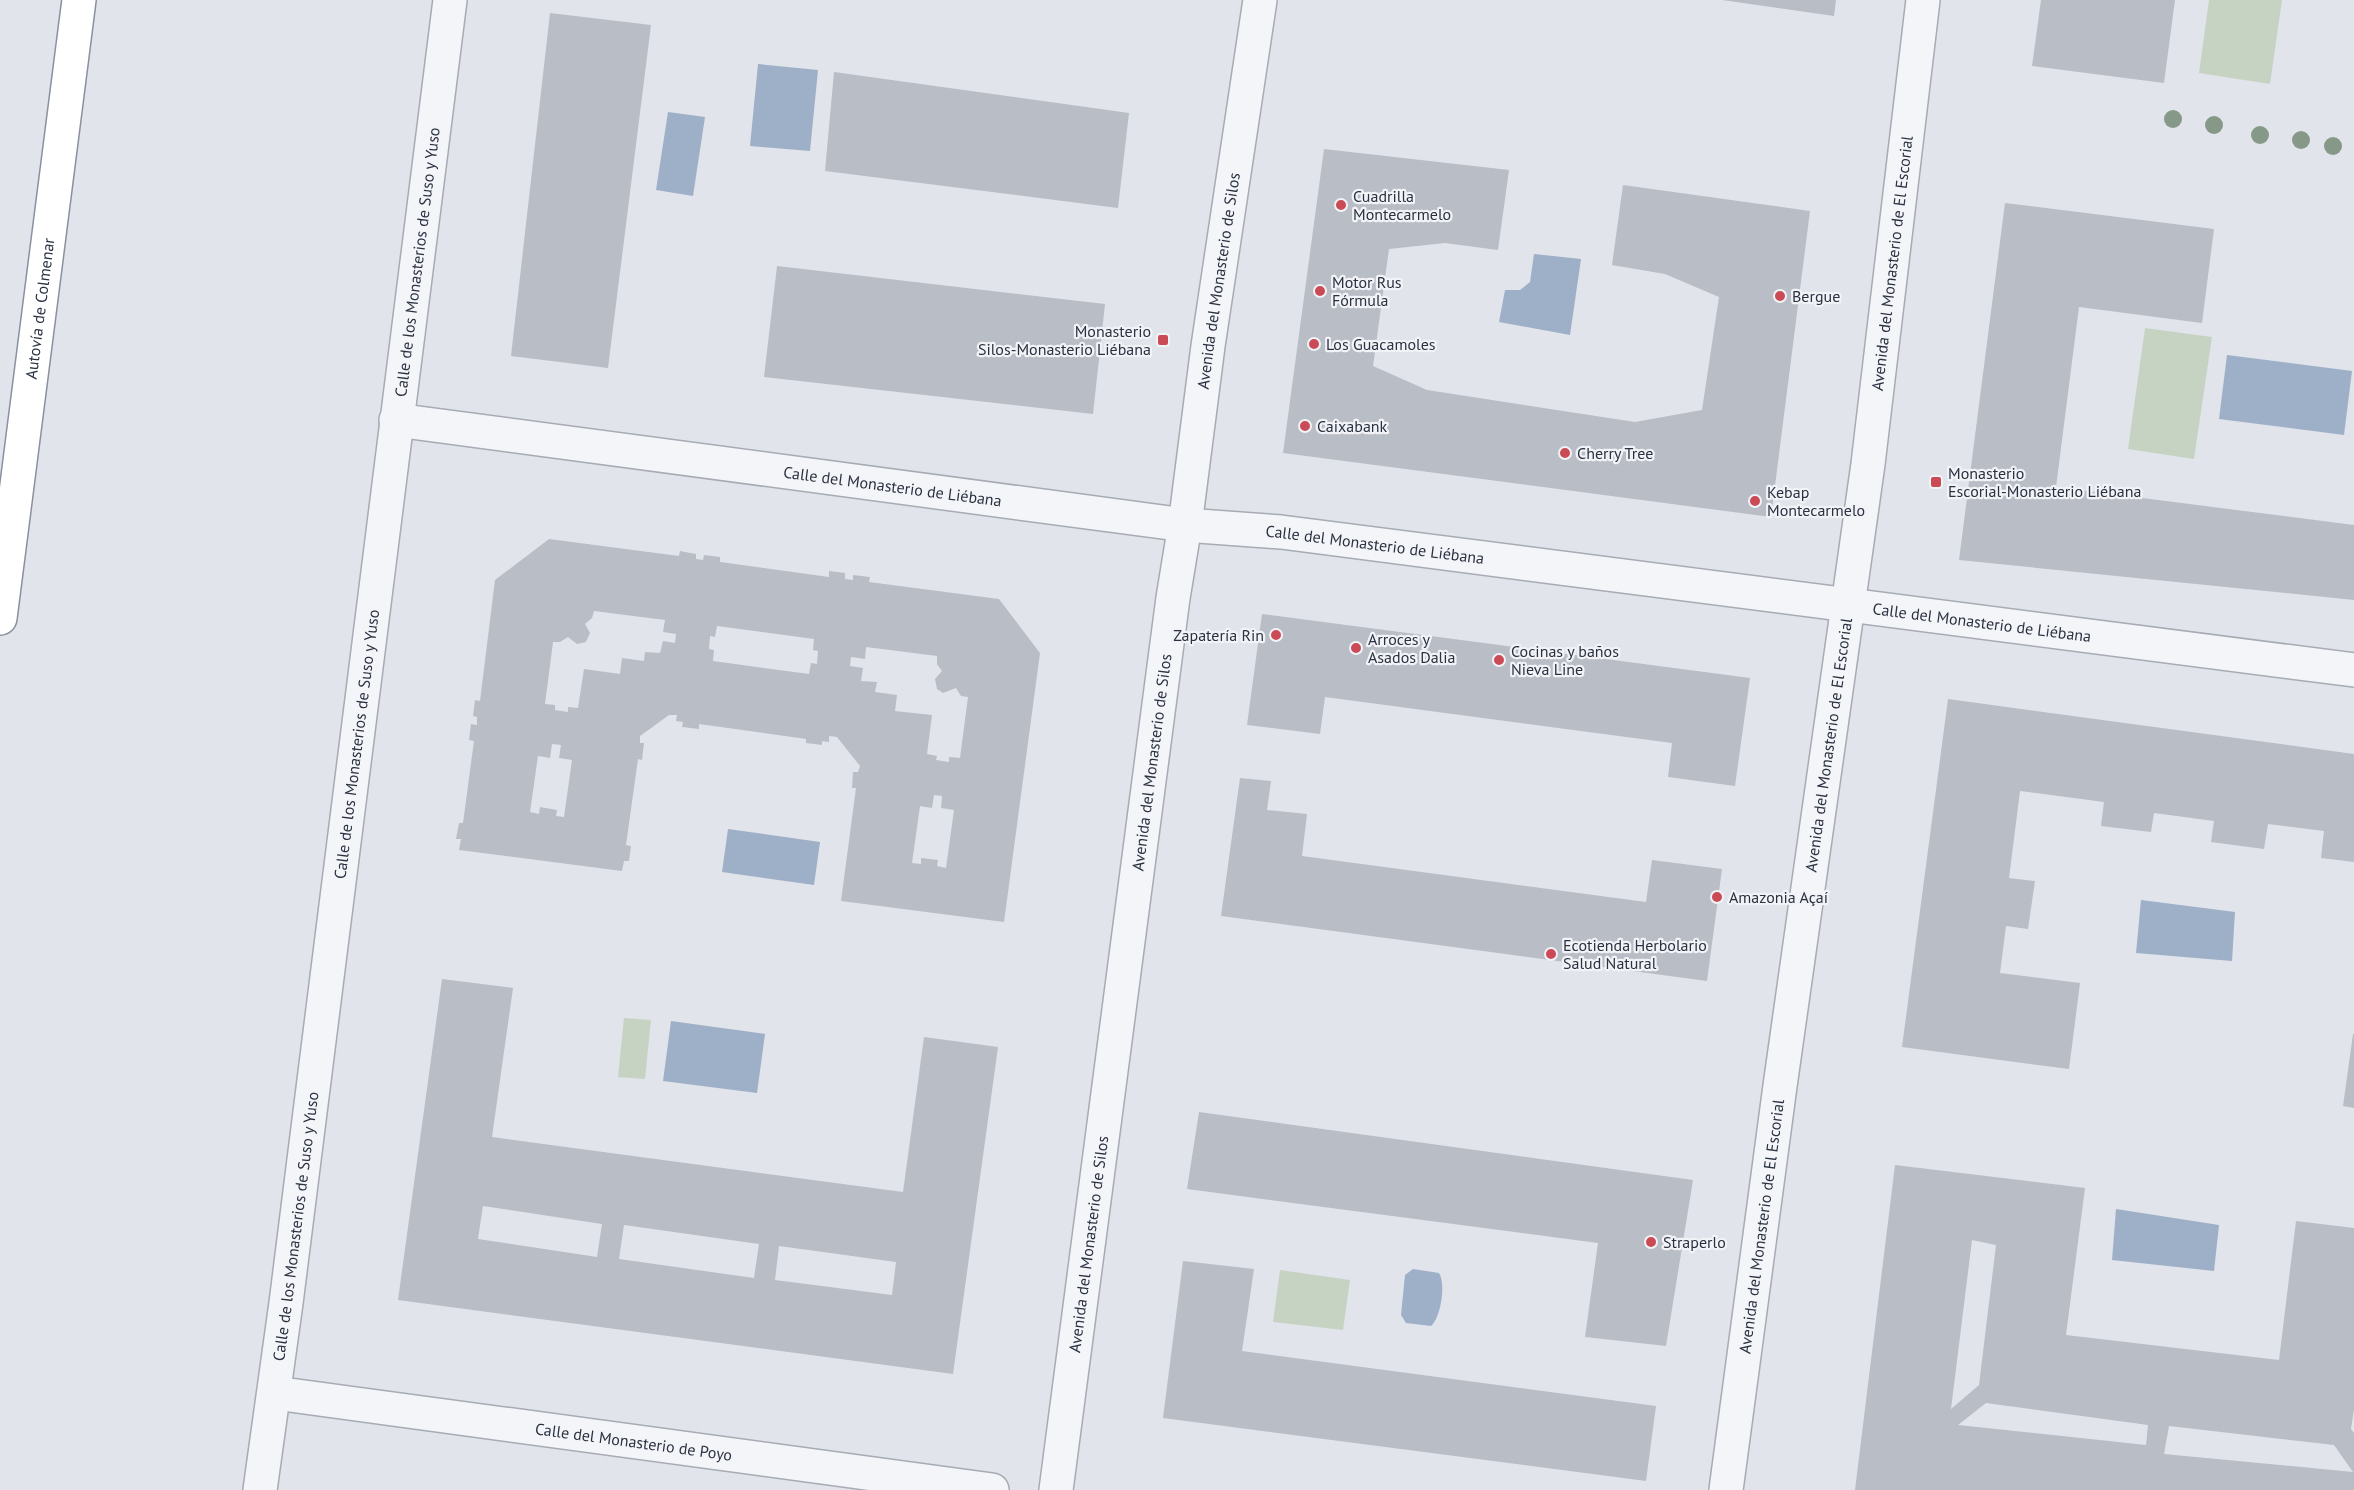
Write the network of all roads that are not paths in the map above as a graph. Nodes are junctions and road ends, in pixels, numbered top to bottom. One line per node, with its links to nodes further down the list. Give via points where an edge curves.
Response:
1 (79, 0): 8 (highway, Autovía de Colmenar)
2 (450, 0): 5 (street, Calle de los Monasterios de Suso y Yuso)
3 (1260, 0): 6 (street, Avenida del Monasterio de Silos)
4 (1923, 0): 7 (street, Avenida del Monasterio de El Escorial)
5 (396, 420): 6 (street, Calle del Monasterio de Liébana); 10 (street, Calle de los Monasterios de Suso y Yuso)
6 (1185, 525): 7 (street, Calle del Monasterio de Liébana, via 1281,532); 13 (street, Avenida del Monasterio de Silos)
7 (1849, 604): 9 (street, Calle del Monasterio de Liébana); 14 (street, Avenida del Monasterio de El Escorial)
8 (0, 618)
9 (2354, 670)
10 (275, 1393): 11 (street, Calle de los Monasterios de Suso y Yuso); 12 (street, Calle del Monasterio de Poyo)
11 (260, 1490)
12 (992, 1490)
13 (1056, 1490)
14 (1726, 1490)

